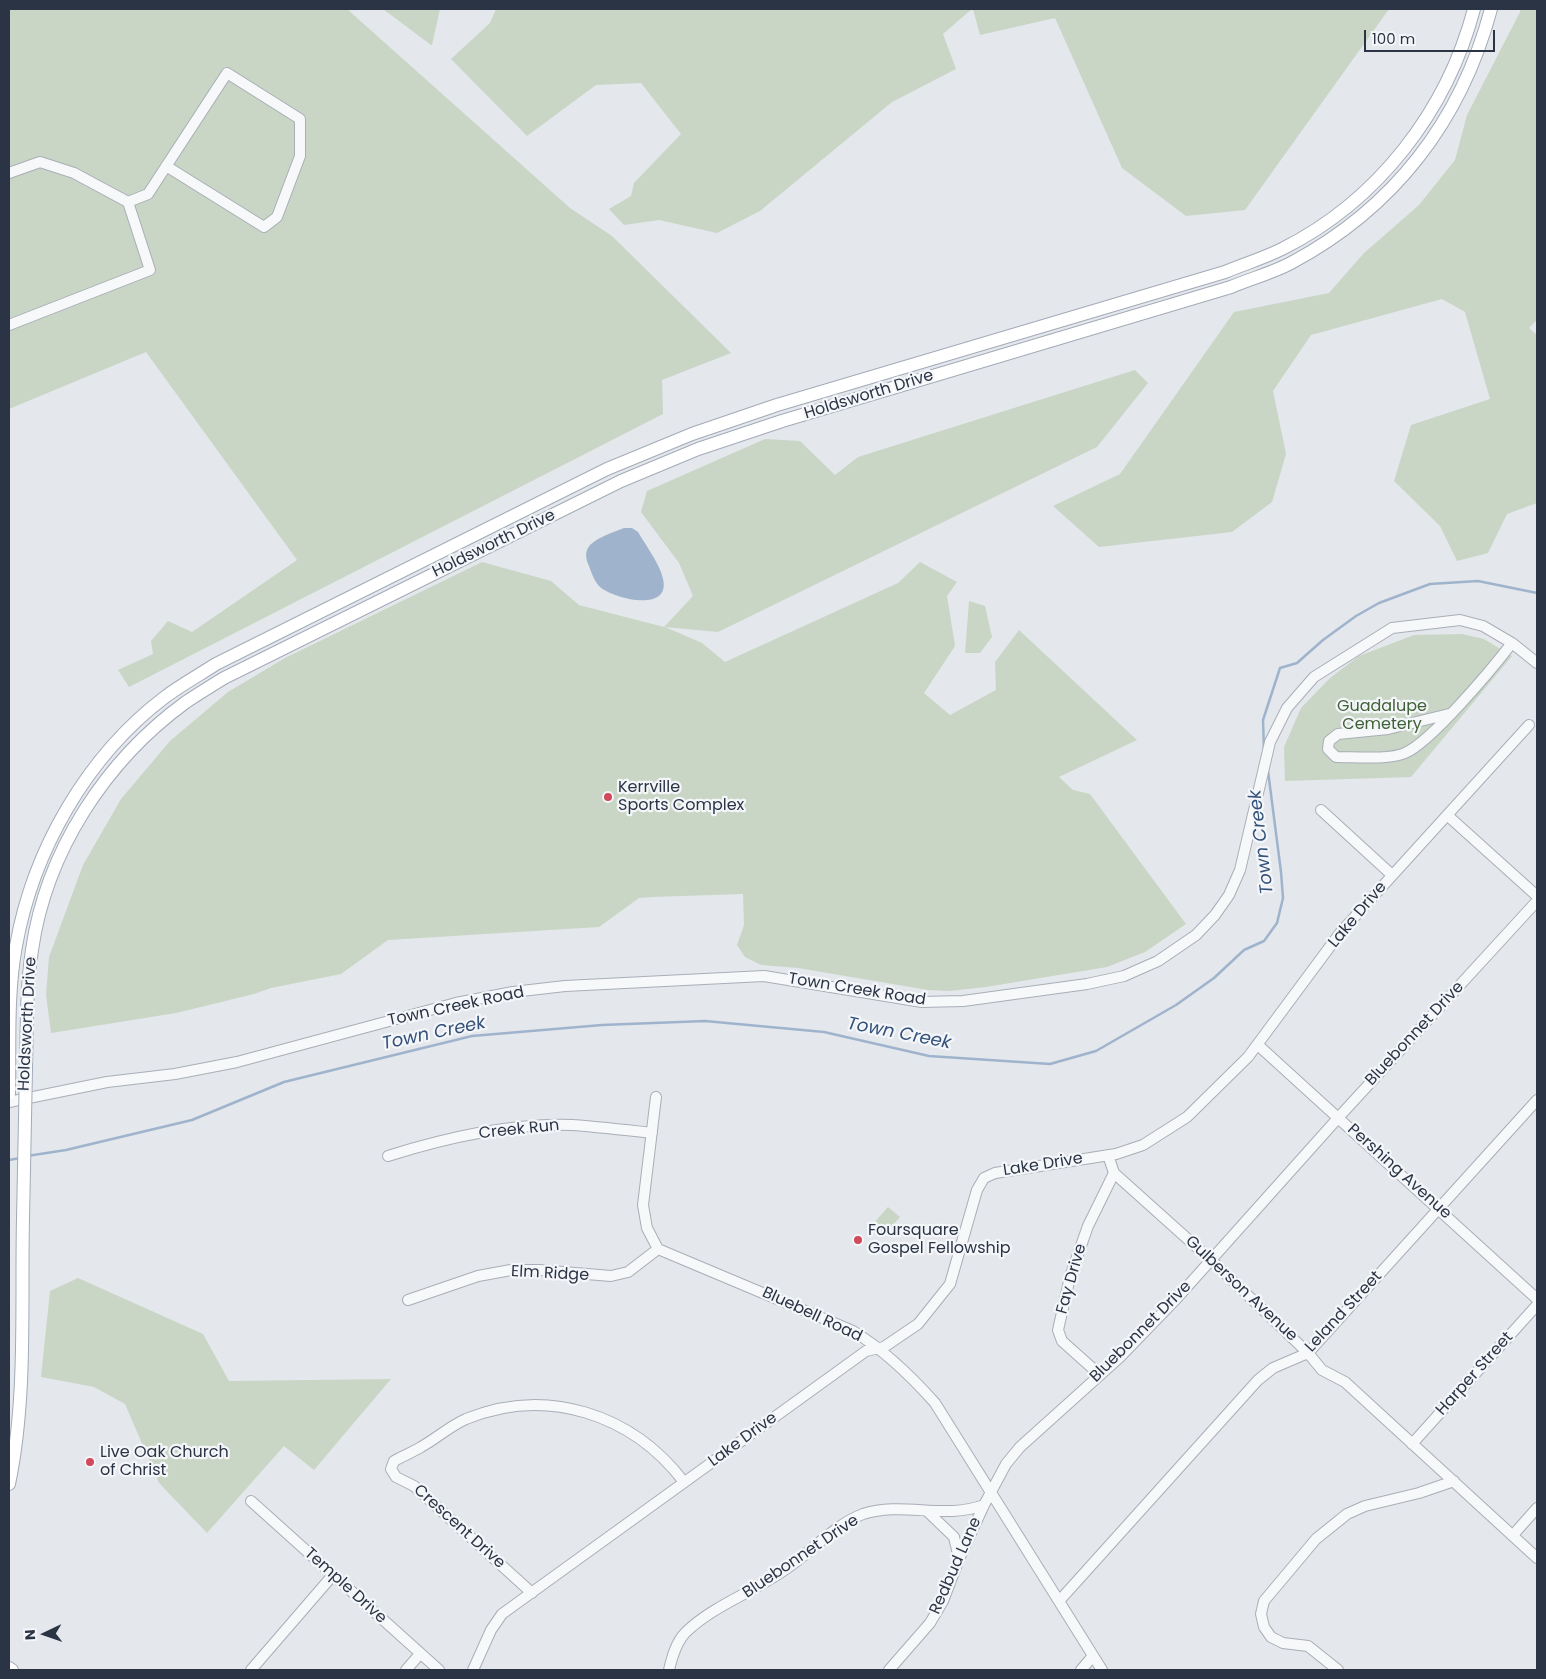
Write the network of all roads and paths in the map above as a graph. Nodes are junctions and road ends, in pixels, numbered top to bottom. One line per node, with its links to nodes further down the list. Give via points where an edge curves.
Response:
1 (1474, 9): 7 (main road, Holdsworth Drive, via 1466,41 1443,92 1408,146 1367,190 1325,224 1282,249 1225,272)
2 (1491, 9): 8 (main road, Holdsworth Drive, via 1481,47 1458,100 1421,156 1378,202 1334,237 1290,264 1231,287)
3 (166, 166): 3 (street, via 227,73 300,119 300,156 277,217 264,227); 5 (street, via 148,194)
4 (9, 174): 5 (street, via 40,162 74,173)
5 (128, 202): 6 (street, via 150,270)
6 (9, 325)
7 (1042, 326): 8 (main road); 9 (main road, Holdsworth Drive, via 777,405 692,434 607,469)
8 (1046, 342): 10 (main road, Holdsworth Drive, via 698,449 621,481)
9 (529, 508): 10 (main road); 21 (main road, Holdsworth Drive, via 216,664 164,697 104,756 72,797 51,836 23,911 12,983)
10 (537, 523): 40 (main road, Holdsworth Drive, bridge, via 224,678 185,703 148,735 116,767 86,806 50,880 39,915 28,984 23,1219)
11 (1512, 643): 12 (street, Town Creek Road); 13 (street); 24 (street, Town Creek Road, via 1483,626 1460,620 1392,628 1314,677 1287,708 1268,749 1240,870 1229,895 1196,935 1158,960 1124,976 963,1002 922,1002 764,976 565,986 456,1003 237,1062 107,1082)
12 (1537, 663)
13 (1449, 714): 13 (street, via 1421,745 1404,754 1336,757 1328,749 1329,741 1338,734 1388,729)
14 (1529, 725): 16 (street, Lake Drive)
15 (1321, 810): 17 (street)
16 (1447, 815): 17 (street, Lake Drive); 18 (street)
17 (1392, 875): 20 (street, Lake Drive, via 1340,933)
18 (1537, 896)
19 (1537, 901): 26 (street, Bluebonnet Drive)
20 (1259, 1046): 26 (street, Pershing Avenue); 28 (street, Lake Drive, via 1188,1117 1143,1145)
21 (9, 1067): 22 (main road, Holdsworth Drive)
22 (9, 1094)
23 (656, 1097): 27 (street)
24 (9, 1102)
25 (1537, 1102): 31 (street, Leland Street)
26 (1338, 1118): 31 (street, Pershing Avenue); 33 (street, Bluebonnet Drive)
27 (652, 1133): 29 (street, Creek Run, via 572,1125 498,1130); 32 (street, via 643,1205 647,1228)
28 (1108, 1155): 30 (street, Gulberson Avenue); 37 (street, Lake Drive, via 995,1173 984,1178 977,1190 950,1284 924,1319 884,1347)
29 (388, 1156)
30 (1114, 1173): 33 (street, Gulberson Avenue); 39 (street, Fay Drive, via 1088,1226 1070,1277 1058,1330 1062,1341)
31 (1439, 1208): 34 (street, Pershing Avenue); 38 (street, Leland Street)
32 (658, 1249): 35 (street, Elm Ridge, via 628,1272 611,1276 511,1270 478,1276); 37 (street, Bluebell Road, via 853,1331)
33 (1211, 1260): 38 (street, Gulberson Avenue); 39 (street, Bluebonnet Drive)
34 (1537, 1299)
35 (408, 1300)
36 (1537, 1305): 41 (street, Harper Street)
37 (877, 1348): 43 (street, Lake Drive, via 866,1352); 45 (street, Bluebell Road, via 935,1403)
38 (1308, 1353): 41 (street, Gulberson Avenue, via 1322,1370 1345,1382); 55 (street, Leland Street, via 1273,1368 1258,1380)
39 (1100, 1375): 45 (street, Bluebonnet Drive, via 1020,1447 1006,1464)
40 (14, 1412): 44 (main road, Holdsworth Drive, via 14,1456)
41 (1412, 1444): 42 (street, Gulberson Avenue)
42 (1454, 1481): 50 (street, Gulberson Avenue); 68 (street, via 1347,1514 1316,1539 1264,1601 1260,1614 1271,1637 1283,1643 1308,1646)
43 (684, 1482): 54 (street, Lake Drive); 54 (street, Crescent Drive, via 626,1429 582,1411 536,1405 467,1418 394,1461 393,1475 414,1486)
44 (9, 1484)
45 (991, 1492): 47 (street, Bluebonnet Drive); 55 (street, Bluebell Road)
46 (250, 1501): 53 (street, Temple Drive)
47 (984, 1505): 49 (street, Bluebonnet Drive, via 972,1510 943,1513); 52 (street, Redbud Lane)
48 (1537, 1508): 50 (street)
49 (926, 1511): 52 (street, via 954,1537); 64 (street, Bluebonnet Drive, via 891,1508 862,1515 834,1531 785,1570 698,1621 684,1634 674,1651)
50 (1513, 1535): 51 (street, Gulberson Avenue)
51 (1537, 1558)
52 (959, 1559): 65 (street, Redbud Lane, via 930,1623)
53 (333, 1575): 56 (street, Temple Drive); 60 (street)
54 (532, 1593): 63 (street, Lake Drive, via 498,1619)
55 (1060, 1600): 57 (street, Bluebell Road)
56 (420, 1654): 61 (street); 62 (street, Temple Drive)
57 (1092, 1657): 66 (street); 67 (street, Bluebell Road)
58 (9, 1668): 59 (main road)
59 (12, 1670)
60 (251, 1670)
61 (406, 1670)
62 (439, 1670)
63 (473, 1670)
64 (669, 1670)
65 (889, 1670)
66 (1081, 1670)
67 (1102, 1670)
68 (1338, 1670)

